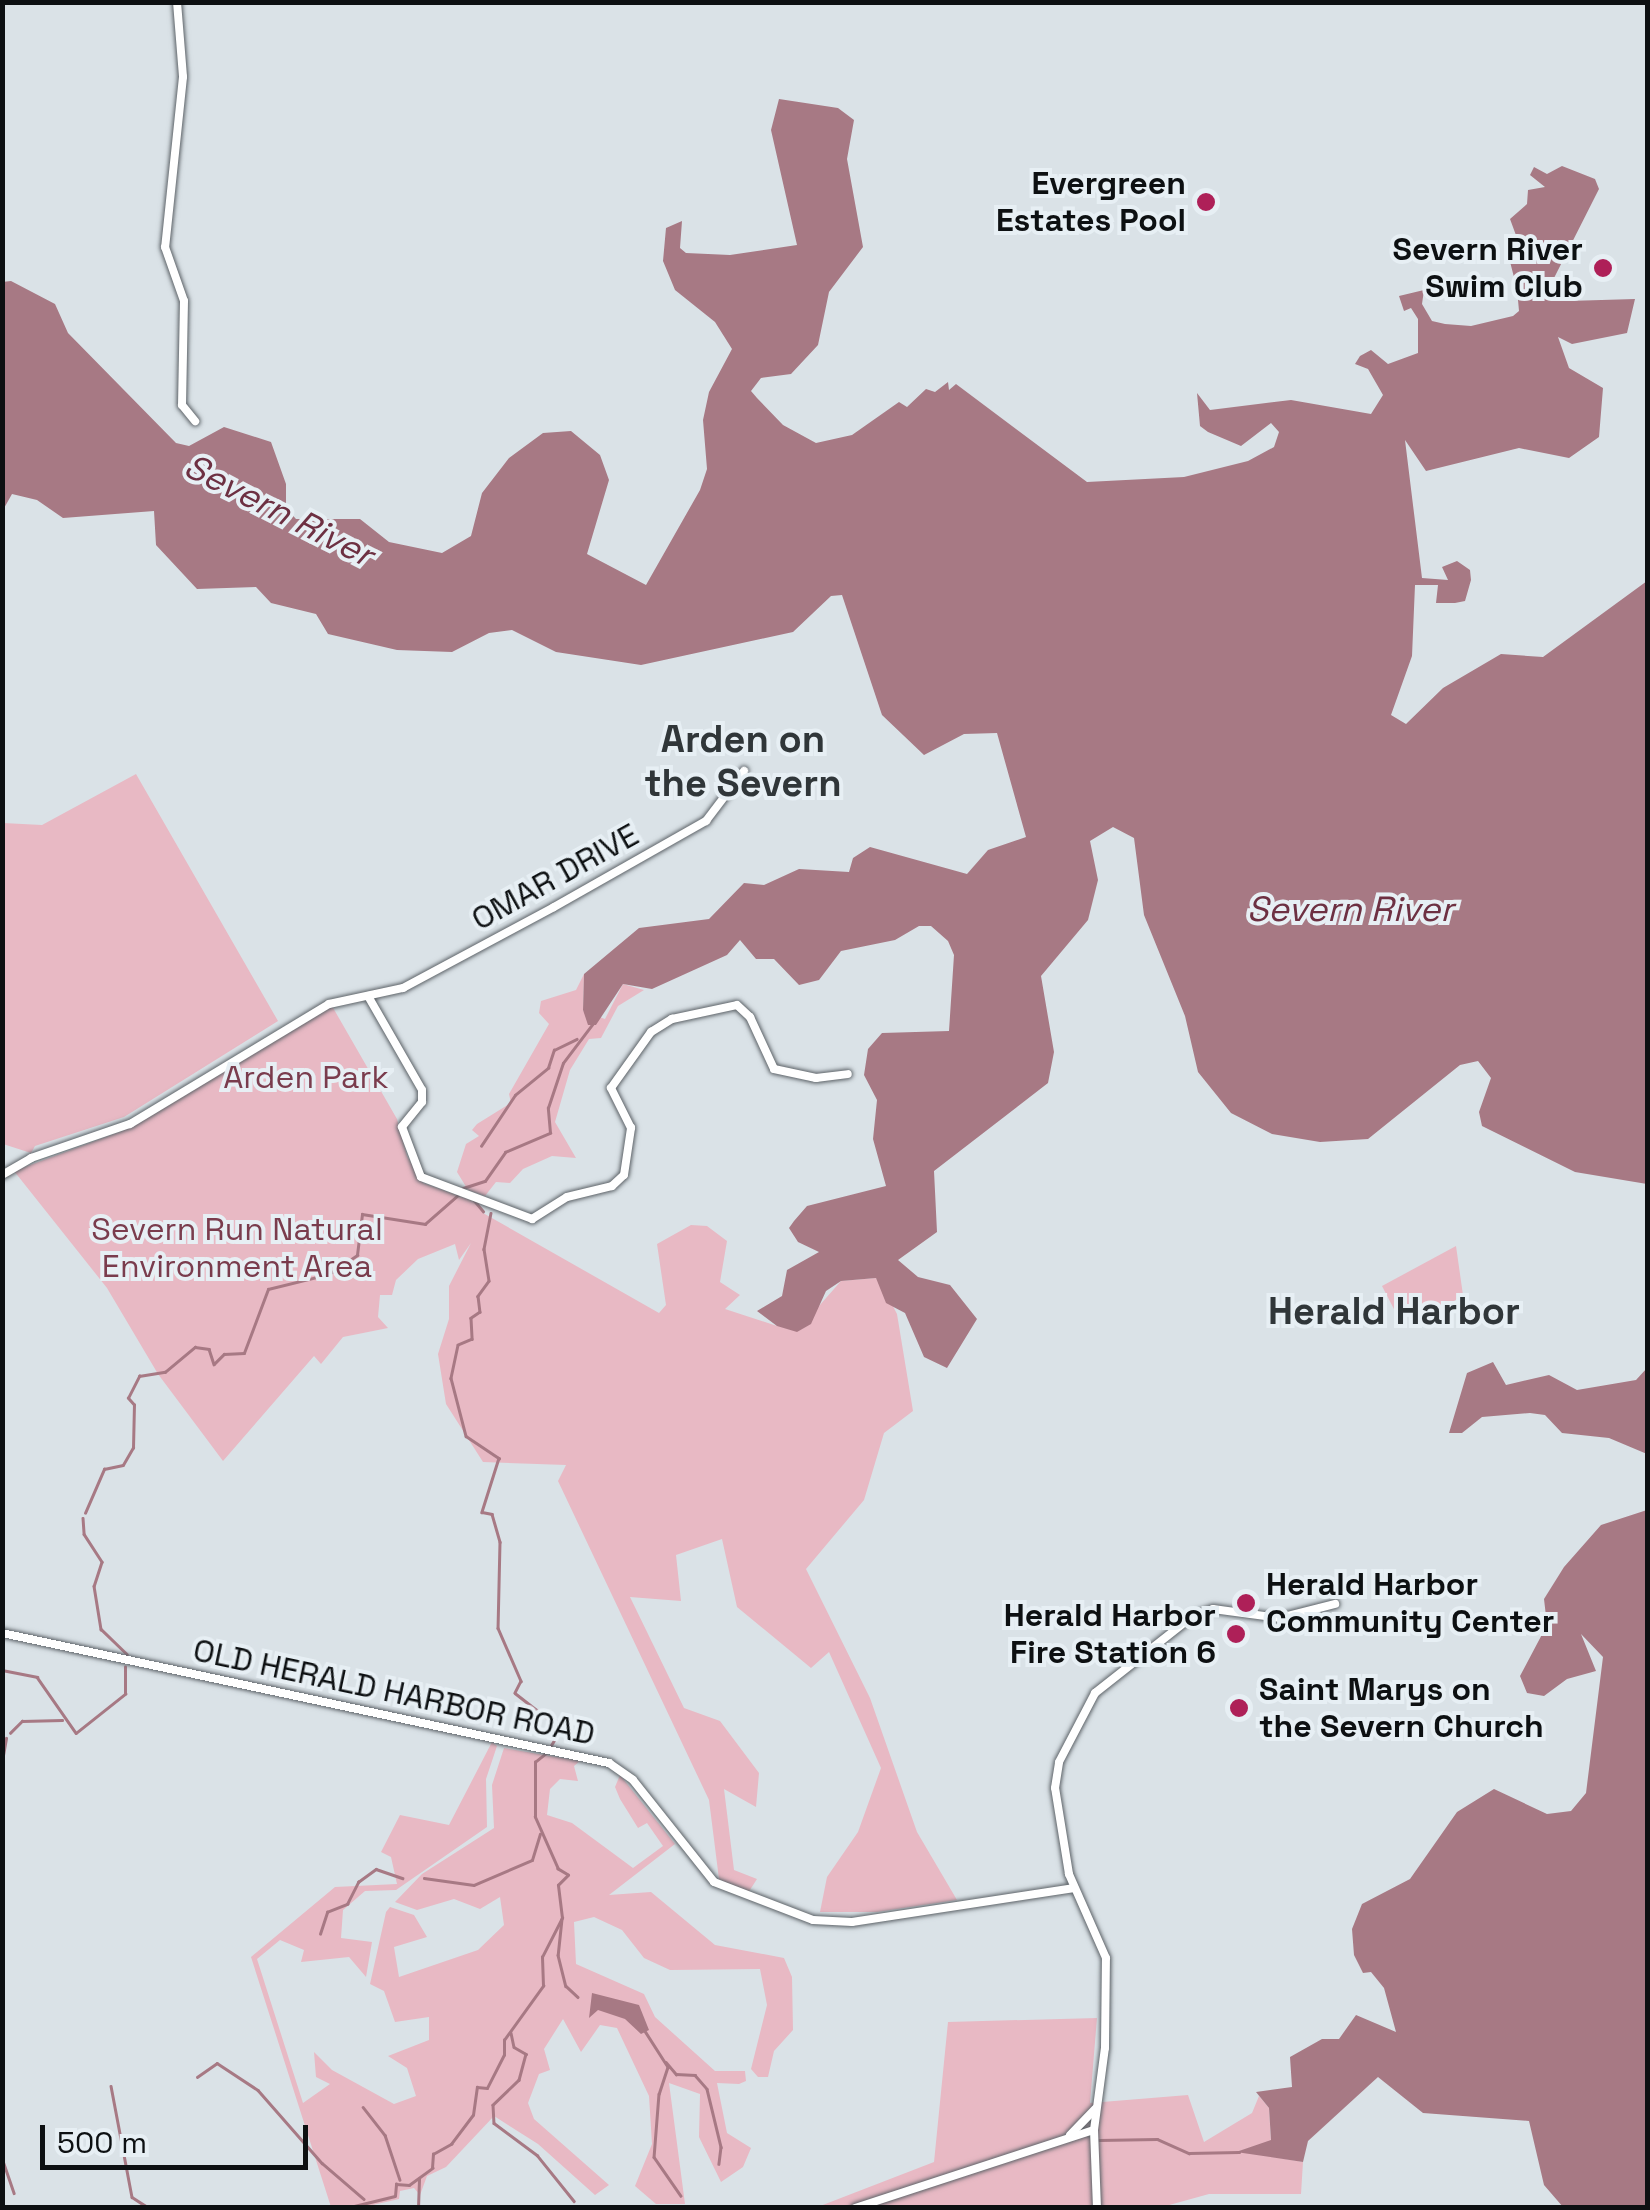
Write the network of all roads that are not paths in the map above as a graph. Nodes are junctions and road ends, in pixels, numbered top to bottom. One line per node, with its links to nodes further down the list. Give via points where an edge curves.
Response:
1 (177, 2): 2 (street, via 183,77 165,247 184,302 182,405)
2 (195, 421)
3 (744, 772): 4 (street, OMAR DRIVE, via 710,818 655,852 403,988)
4 (368, 996): 5 (street, via 423,1099 402,1128 424,1180 536,1220 567,1196 612,1186 624,1175 631,1128 611,1088 651,1032 672,1019 737,1005 750,1017 774,1069 816,1078); 6 (street, OMAR DRIVE, via 329,1004 120,1130 31,1158)
5 (848, 1074)
6 (2, 1175)
7 (1336, 1604): 9 (street, via 1280,1618 1218,1610 1190,1618 1095,1693 1059,1762 1054,1788)
8 (2, 1633): 9 (street, OLD HERALD HARBOR ROAD, via 610,1764 633,1780 718,1884 813,1920 852,1922)
9 (1074, 1888): 10 (street, via 1106,1958)
10 (1098, 2106): 11 (street); 12 (street)
11 (1094, 2130): 12 (street); 14 (street)
12 (1061, 2140): 13 (street)
13 (855, 2208)
14 (1097, 2208)

